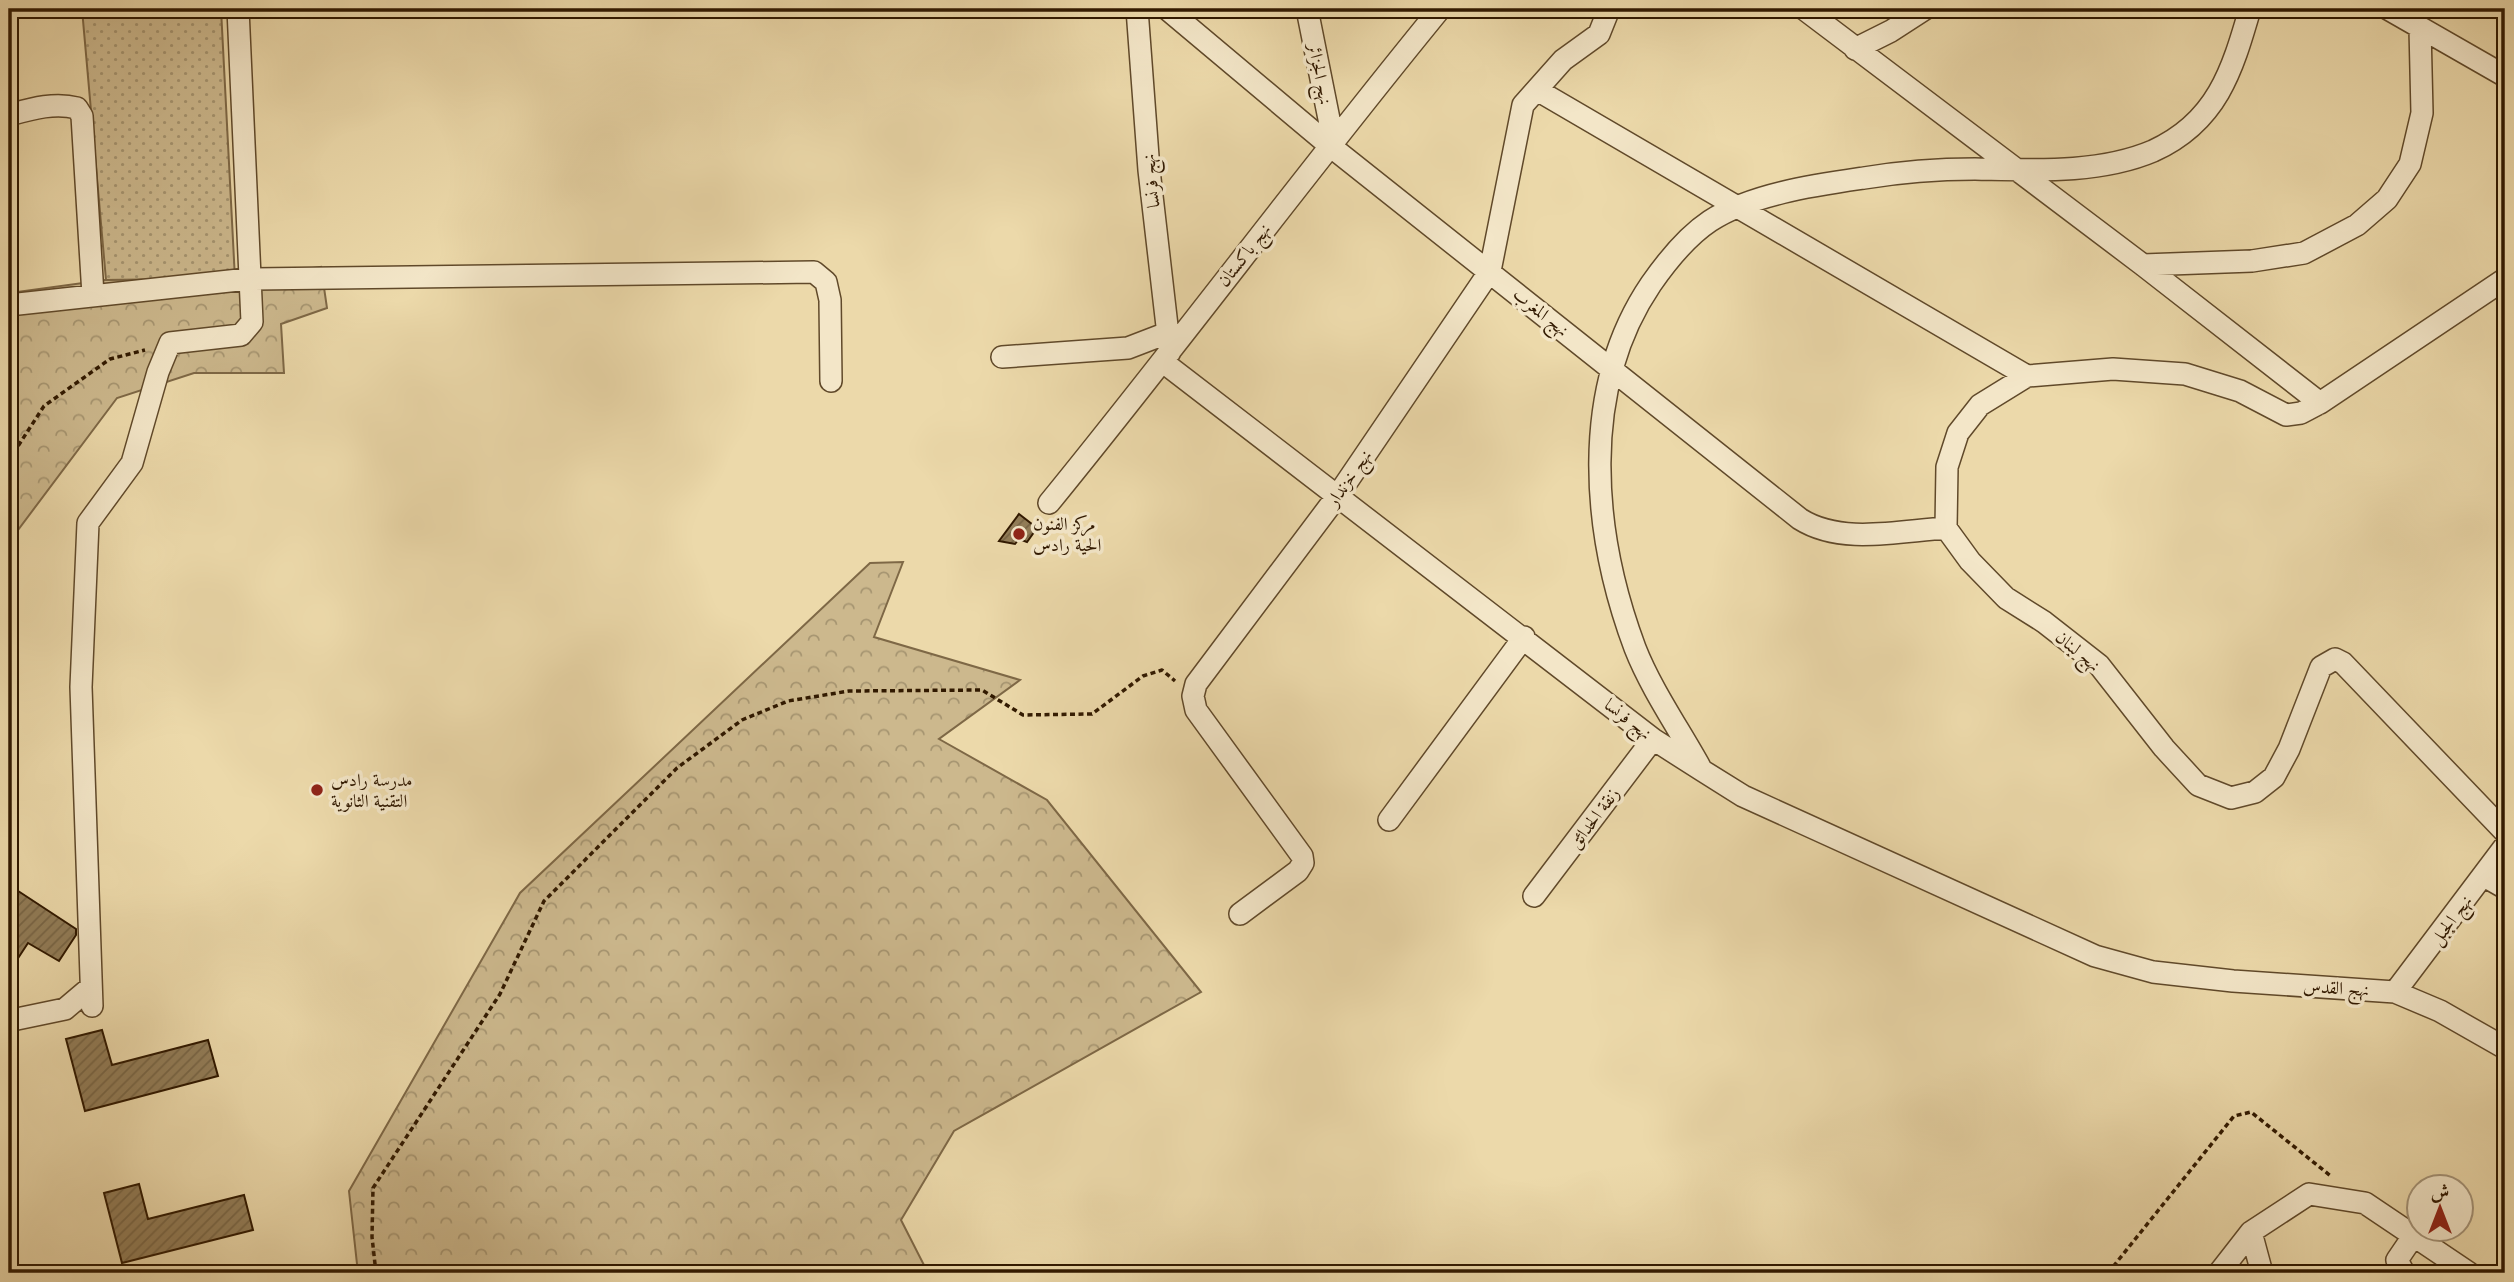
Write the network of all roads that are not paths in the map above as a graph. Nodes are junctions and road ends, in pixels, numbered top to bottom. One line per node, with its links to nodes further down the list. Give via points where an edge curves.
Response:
1 (238, 9): 21 (street)
2 (1137, 9): 25 (street, نهج فرنسا)
3 (1167, 9): 16 (street, نهج المغرب)
4 (1307, 9): 16 (street, نهج الجزائر)
5 (1440, 9): 16 (street, نهج باكستان)
6 (1609, 9): 14 (street, نهج خزندار, via 1600,34 1563,60)
7 (1804, 9): 12 (street)
8 (1925, 9): 12 (street)
9 (2250, 9): 17 (street, via 2224,88 2185,133 2152,151 2120,160)
10 (2388, 9): 11 (street)
11 (2420, 28): 13 (street); 19 (street, via 2422,113 2410,164 2387,199 2357,225 2304,253 2252,261)
12 (1855, 49): 17 (street)
13 (2505, 76)
14 (1537, 90): 18 (street); 20 (street, نهج خزندار, via 1523,105 1517,121)
15 (9, 115): 23 (street, via 66,105 77,108 82,116)
16 (1331, 142): 20 (street, نهج المغرب); 25 (street, نهج باكستان)
17 (2016, 172): 18 (street, via 1973,169 1867,177 1788,191); 19 (street)
18 (1738, 209): 27 (street, via 1711,220 1664,264 1640,300); 28 (street)
19 (2143, 265): 30 (street)
20 (1490, 271): 27 (street, نهج المغرب); 31 (street, نهج خزندار)
21 (248, 279): 23 (street); 29 (street, via 814,272 826,282 830,300); 46 (street, via 252,322 248,330 241,335 170,343 132,463 88,523 81,687 92,996 65,1009)
22 (2505, 279): 30 (street)
23 (93, 295): 24 (street)
24 (9, 305)
25 (1167, 349): 26 (street); 31 (street, نهج فرنسا); 32 (street, نهج باكستان)
26 (1002, 357)
27 (1611, 368): 33 (street, نهج المغرب, via 1815,529 1861,534); 36 (street, via 1600,460 1602,507 1617,593 1637,651)
28 (2027, 376): 30 (street, via 2113,369 2185,374 2240,391 2293,416); 33 (street, via 1980,405 1958,433 1947,467)
29 (831, 381)
30 (2319, 403)
31 (1338, 495): 34 (street, نهج فرنسا); 43 (street, نهج خزندار, via 1196,684 1193,696 1196,710 1303,863)
32 (1049, 503)
33 (1946, 528): 38 (street, نهج لبنان, via 2006,598 2099,666 2198,785 2231,798 2255,792 2274,777 2320,667 2335,659)
34 (1524, 637): 35 (street, نهج فرنسا); 37 (street)
35 (1653, 740): 36 (street, نهج فرنسا); 42 (street, زنقة الحدائق)
36 (1703, 771): 44 (street, نهج فرنسا, via 1744,796 2083,950)
37 (1389, 820)
38 (2505, 832)
39 (2505, 846): 40 (street, نهج الجبل)
40 (2484, 876): 41 (street); 45 (street, نهج الجبل)
41 (2505, 887)
42 (1534, 896)
43 (1240, 914)
44 (2153, 972): 45 (street, نهج القدس)
45 (2395, 992): 47 (street, نهج القدس)
46 (9, 1018)
47 (2505, 1048)
48 (2406, 1230): 49 (street, via 2365,1203 2309,1194)
49 (2251, 1233): 52 (street); 53 (street)
50 (2408, 1244): 54 (street, via 2398,1260)
51 (2427, 1244): 55 (street)
52 (2219, 1273)
53 (2262, 1273)
54 (2404, 1273)
55 (2469, 1273)

